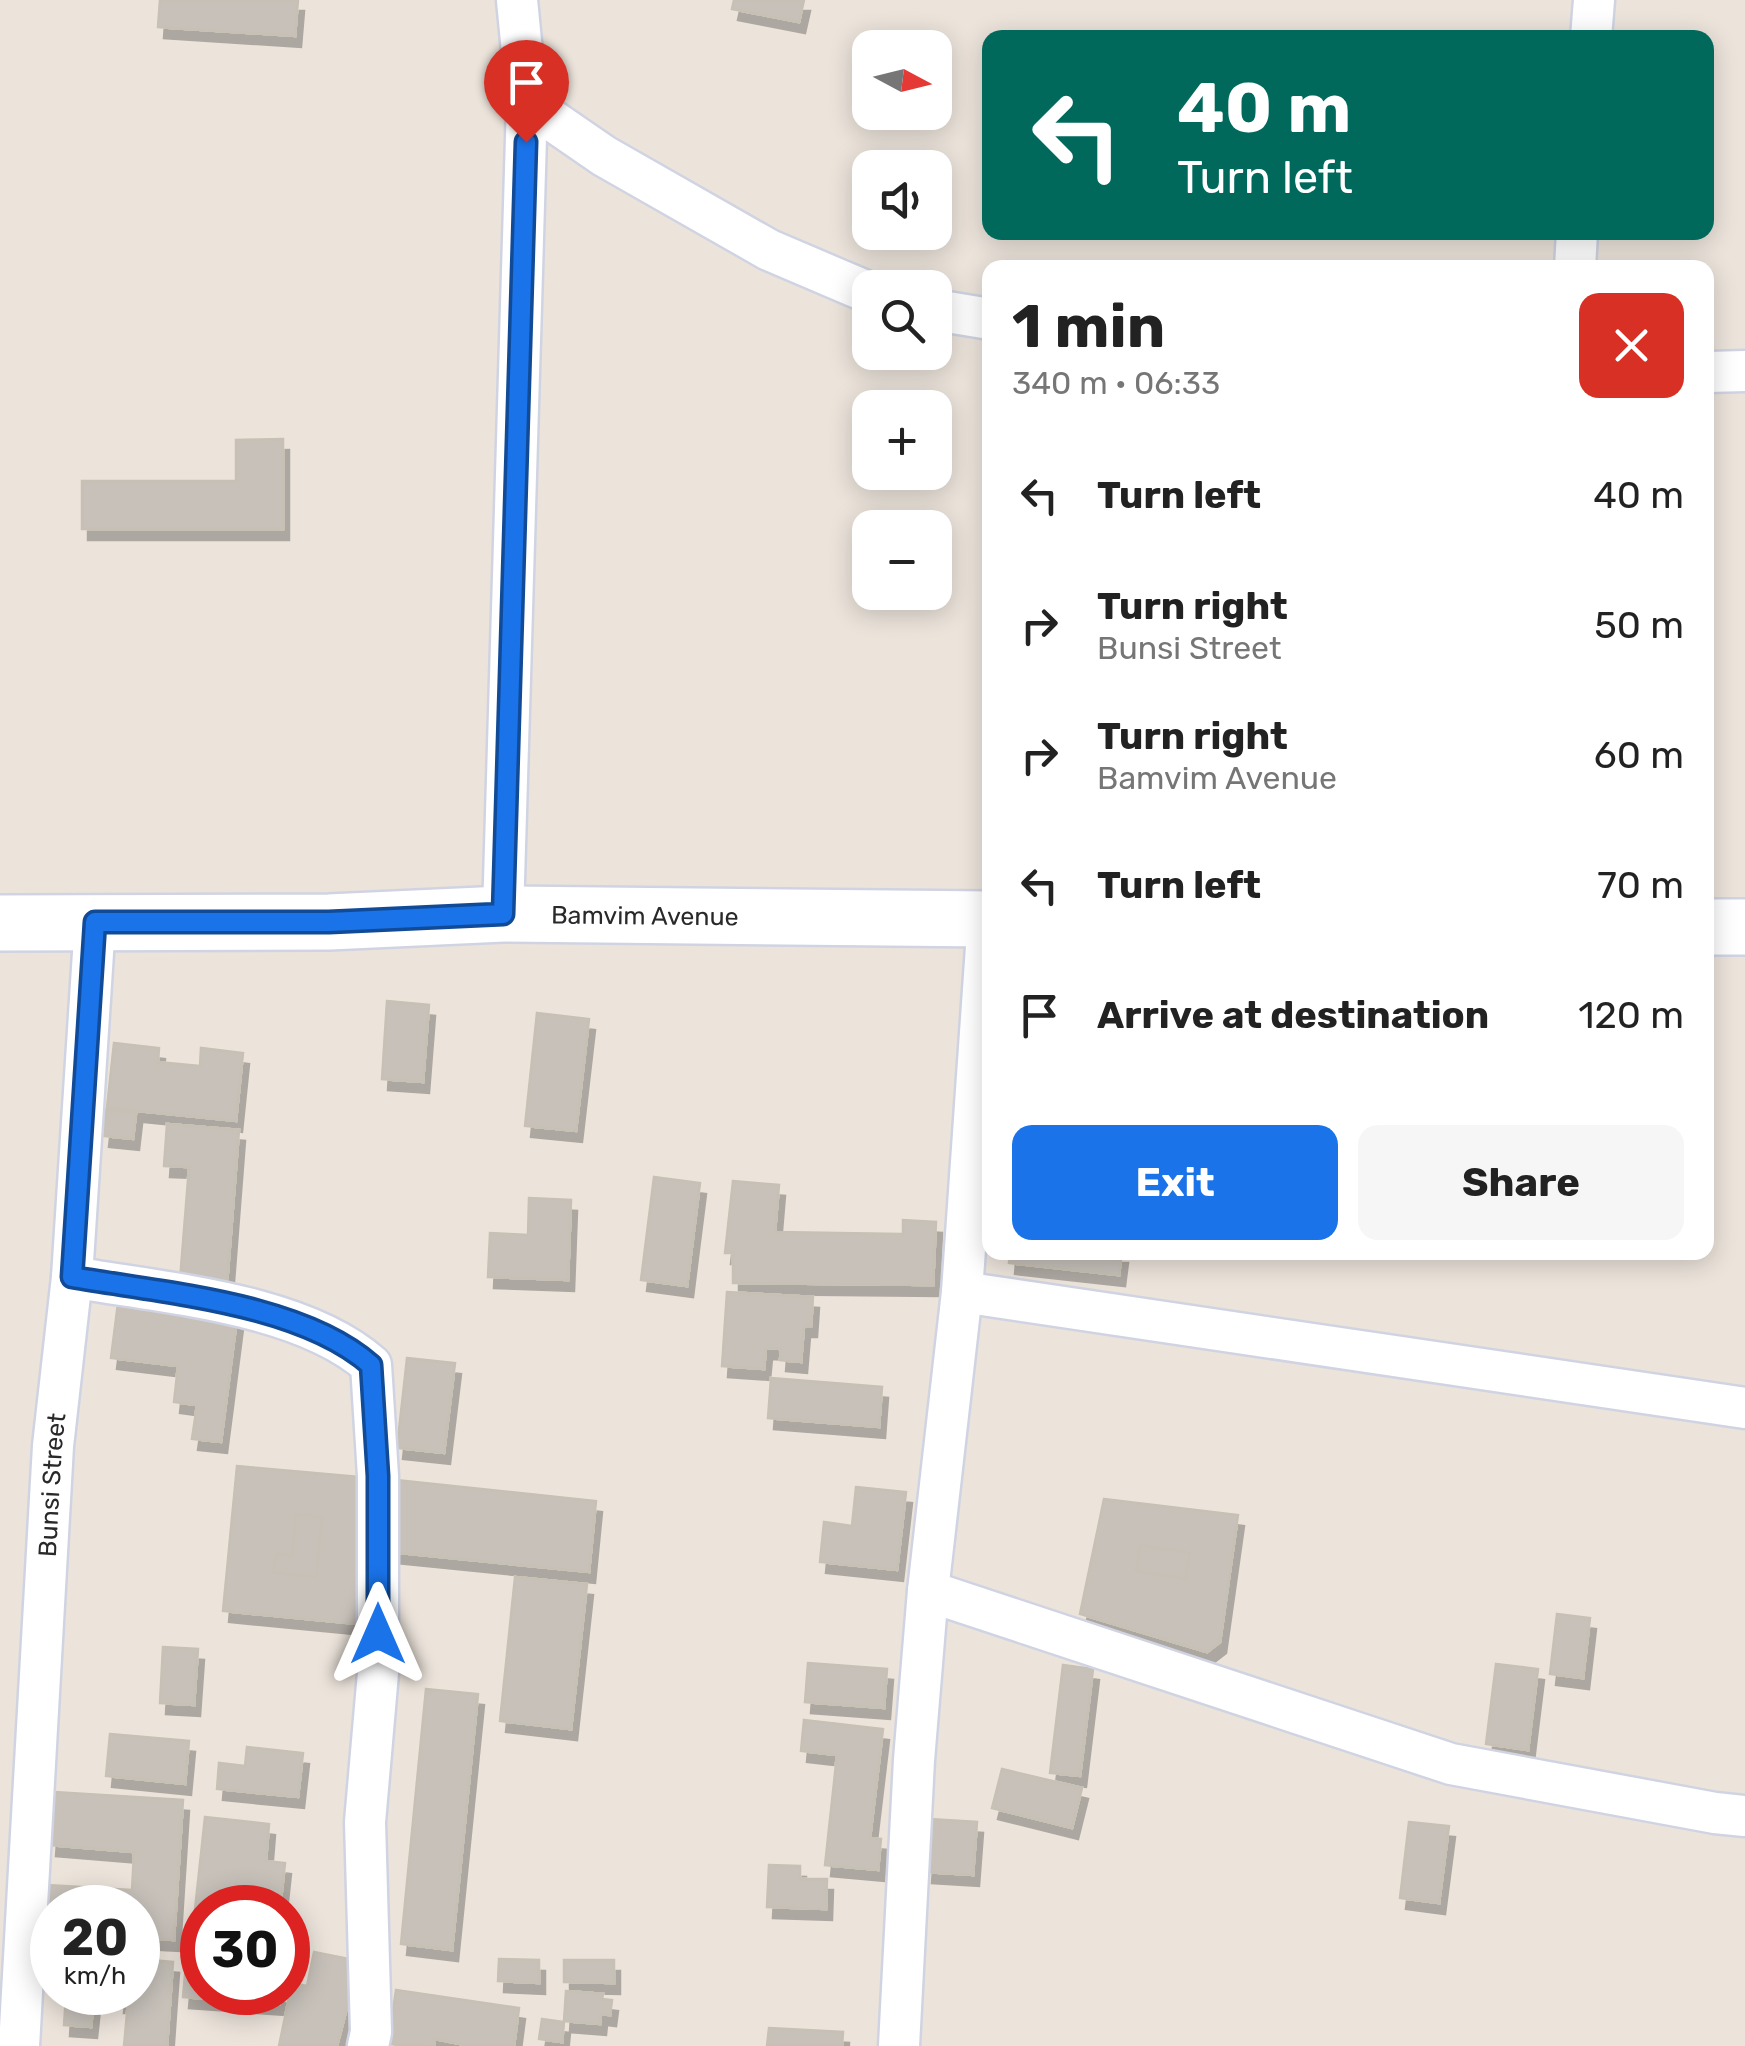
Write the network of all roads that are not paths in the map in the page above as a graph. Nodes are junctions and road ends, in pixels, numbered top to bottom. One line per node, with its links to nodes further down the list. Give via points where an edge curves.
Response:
1 (517, 0): 4 (street)
2 (1594, 0): 3 (street)
3 (1592, 30)
4 (527, 103): 5 (street, via 604,156 769,250); 10 (street)
5 (852, 285)
6 (952, 313): 7 (street)
7 (982, 318)
8 (1745, 371): 9 (street)
9 (1714, 372)
10 (503, 914): 11 (street, Bamvim Avenue); 12 (street, Bamvim Avenue)
11 (982, 918)
12 (95, 922): 13 (street, Bamvim Avenue); 17 (street, Bunsi Street)
13 (0, 923)
14 (1714, 927): 15 (street)
15 (1745, 928)
16 (982, 1015): 18 (street)
17 (72, 1277): 22 (street, Bunsi Street, via 53,1446); 23 (street, via 251,1309 331,1337 371,1365 378,1673 365,1822)
18 (962, 1292): 19 (street); 20 (street)
19 (1745, 1408)
20 (928, 1590): 21 (street, via 1451,1764); 24 (street)
21 (1745, 1816)
22 (19, 2046)
23 (368, 2046)
24 (899, 2046)

